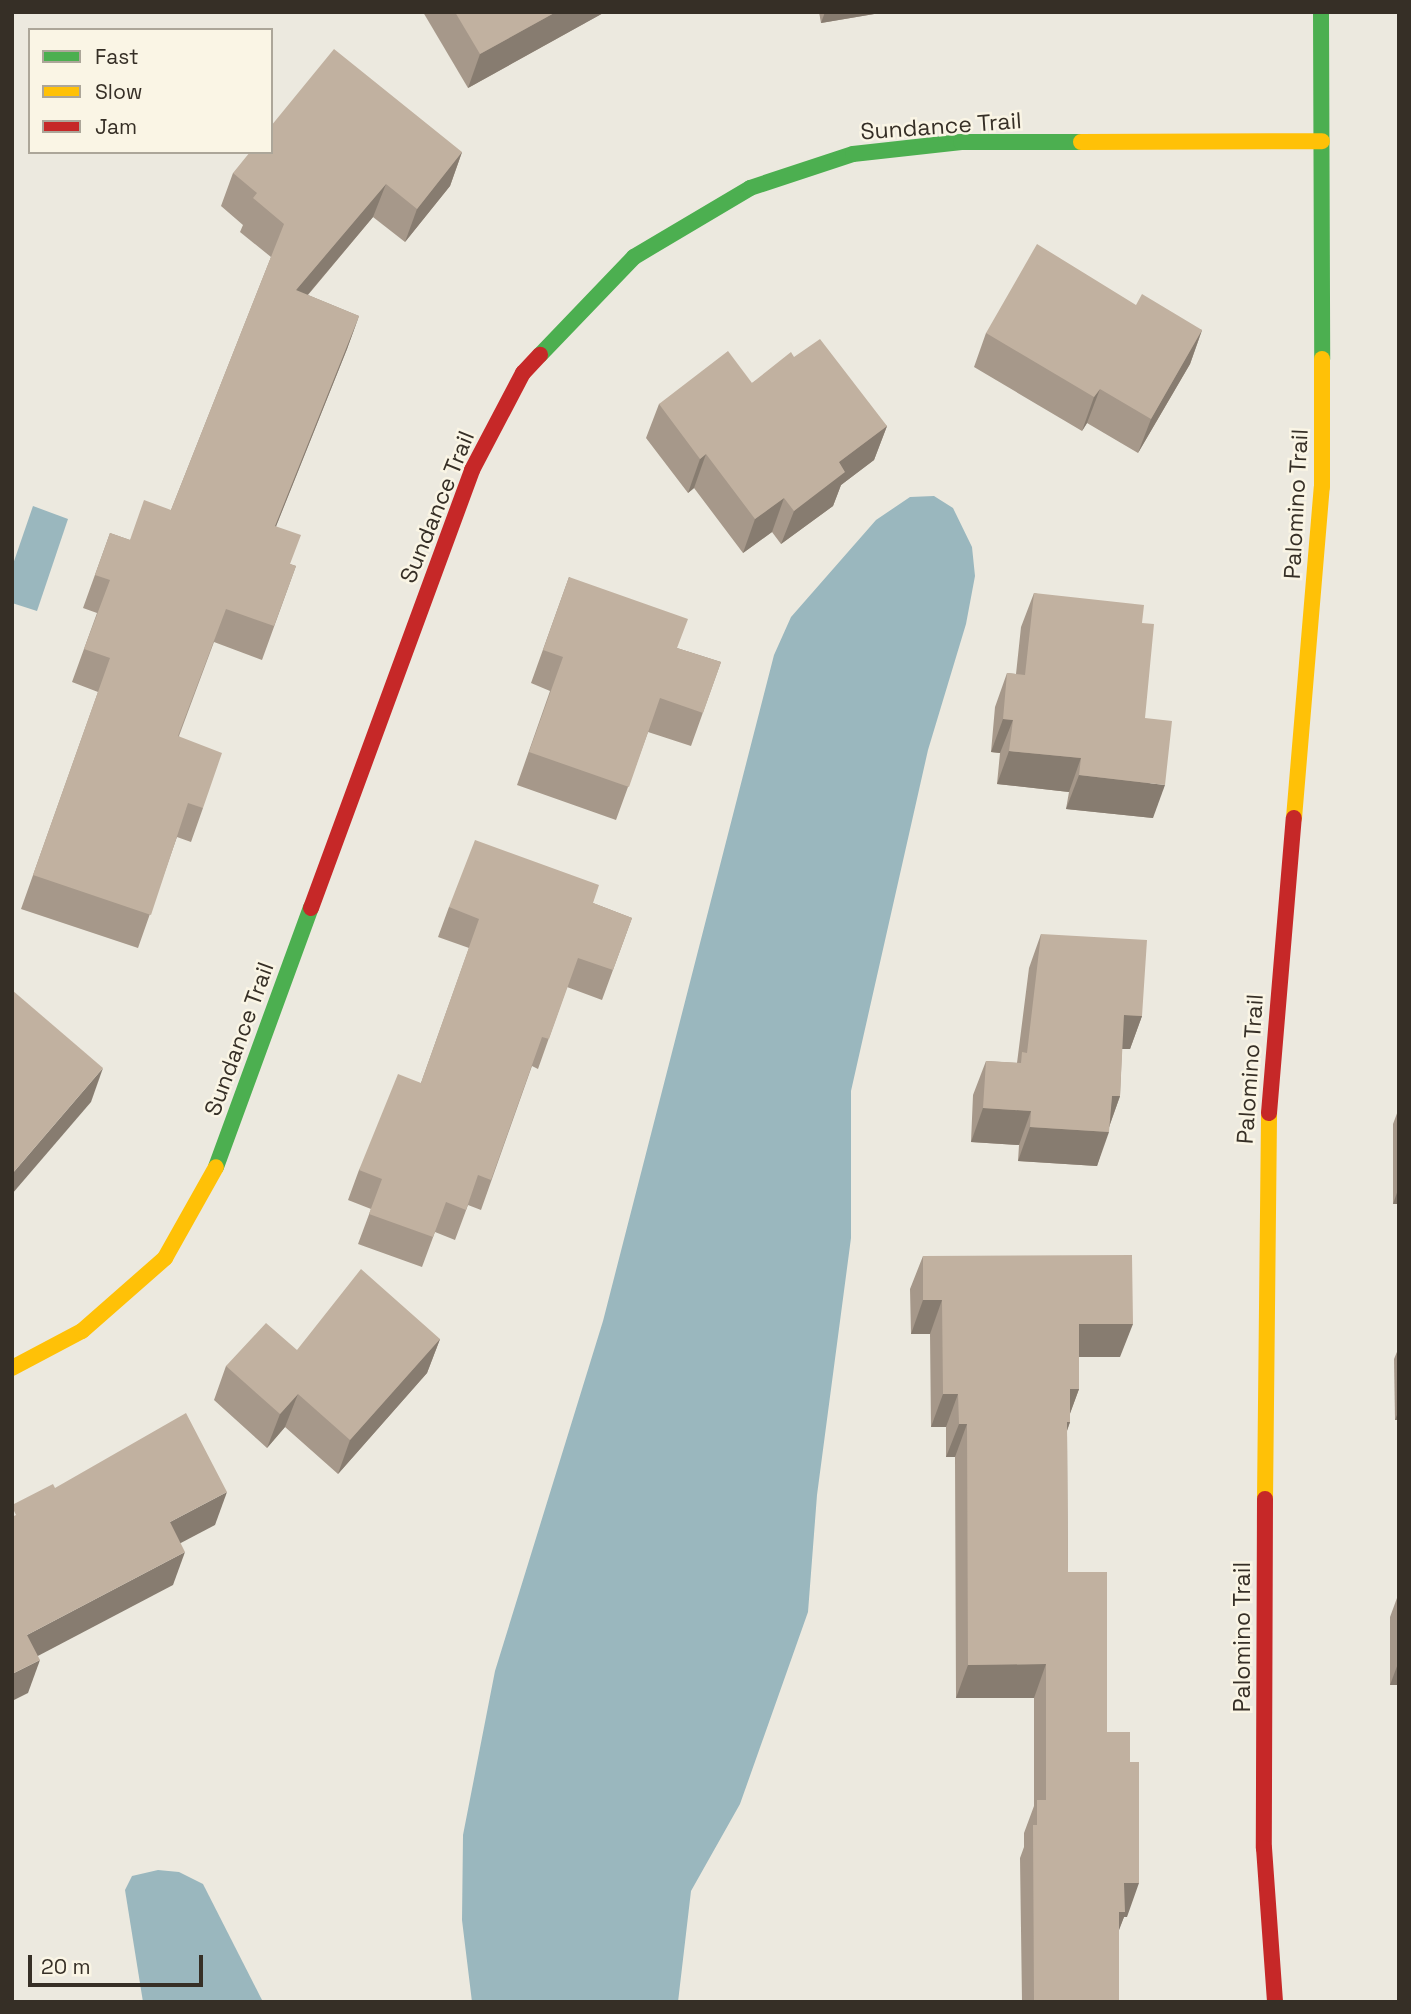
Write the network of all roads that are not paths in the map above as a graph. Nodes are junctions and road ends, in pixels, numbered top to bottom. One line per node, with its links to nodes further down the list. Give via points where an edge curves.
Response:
1 (1321, 12): 2 (street, Palomino Trail)
2 (1322, 141): 3 (street, Sundance Trail, via 961,142 853,154 750,188 634,257 523,373 472,470 211,1184 165,1258 82,1331); 4 (street, Palomino Trail, via 1322,487 1266,1151 1265,1848)
3 (12, 1368)
4 (1275, 2002)

